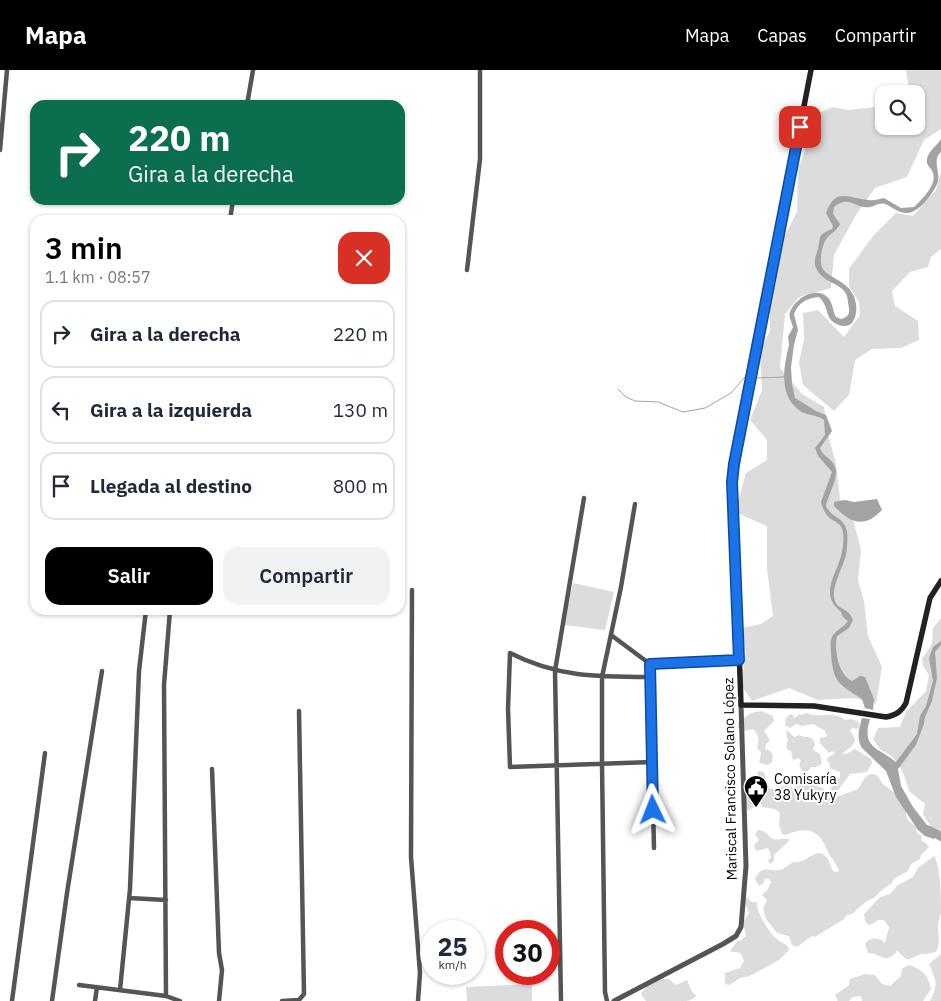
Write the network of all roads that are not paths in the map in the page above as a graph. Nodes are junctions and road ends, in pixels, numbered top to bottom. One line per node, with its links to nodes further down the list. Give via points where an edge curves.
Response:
1 (7, 70): 6 (street)
2 (253, 70): 5 (street)
3 (480, 70): 7 (street, via 480,159)
4 (811, 70): 15 (main road, Mariscal Francisco Solano López, via 734,464)
5 (248, 100)
6 (0, 150)
7 (467, 270)
8 (584, 498): 18 (street)
9 (635, 504): 14 (street)
10 (941, 581): 21 (main road, via 930,598 906,703 895,715 886,717 814,706)
11 (412, 590): 43 (street, via 411,857 420,973)
12 (145, 615): 29 (street, via 139,671)
13 (170, 615): 30 (street, via 164,685)
14 (611, 636): 16 (street); 19 (street)
15 (739, 660): 16 (street); 21 (main road, Mariscal Francisco Solano López)
16 (650, 664): 20 (street)
17 (102, 670): 37 (street)
18 (555, 671): 19 (street); 26 (street); 26 (street, via 510,653 510,767)
19 (602, 677): 20 (street); 25 (street)
20 (650, 677): 24 (street)
21 (741, 705): 46 (street, Mariscal Francisco Solano López, via 746,866 741,928 736,936 723,944)
22 (299, 710): 42 (street, via 304,992 299,1000)
23 (45, 753): 36 (street)
24 (652, 762): 25 (street); 28 (street)
25 (602, 764): 26 (street); 45 (street, via 605,992)
26 (556, 765): 44 (street)
27 (212, 769): 41 (street, via 217,924 222,970)
28 (654, 848)
29 (129, 898): 30 (street); 33 (street)
30 (166, 900): 35 (street)
31 (79, 985): 32 (street)
32 (97, 987): 33 (street); 38 (street)
33 (120, 990): 34 (street)
34 (146, 994): 35 (street); 39 (street)
35 (166, 996): 40 (street)
36 (12, 1001)
37 (52, 1001)
38 (95, 1001)
39 (145, 1001)
40 (180, 1001)
41 (219, 1001)
42 (282, 1001)
43 (418, 1001)
44 (561, 1001)
45 (608, 1001)
46 (614, 1001)

